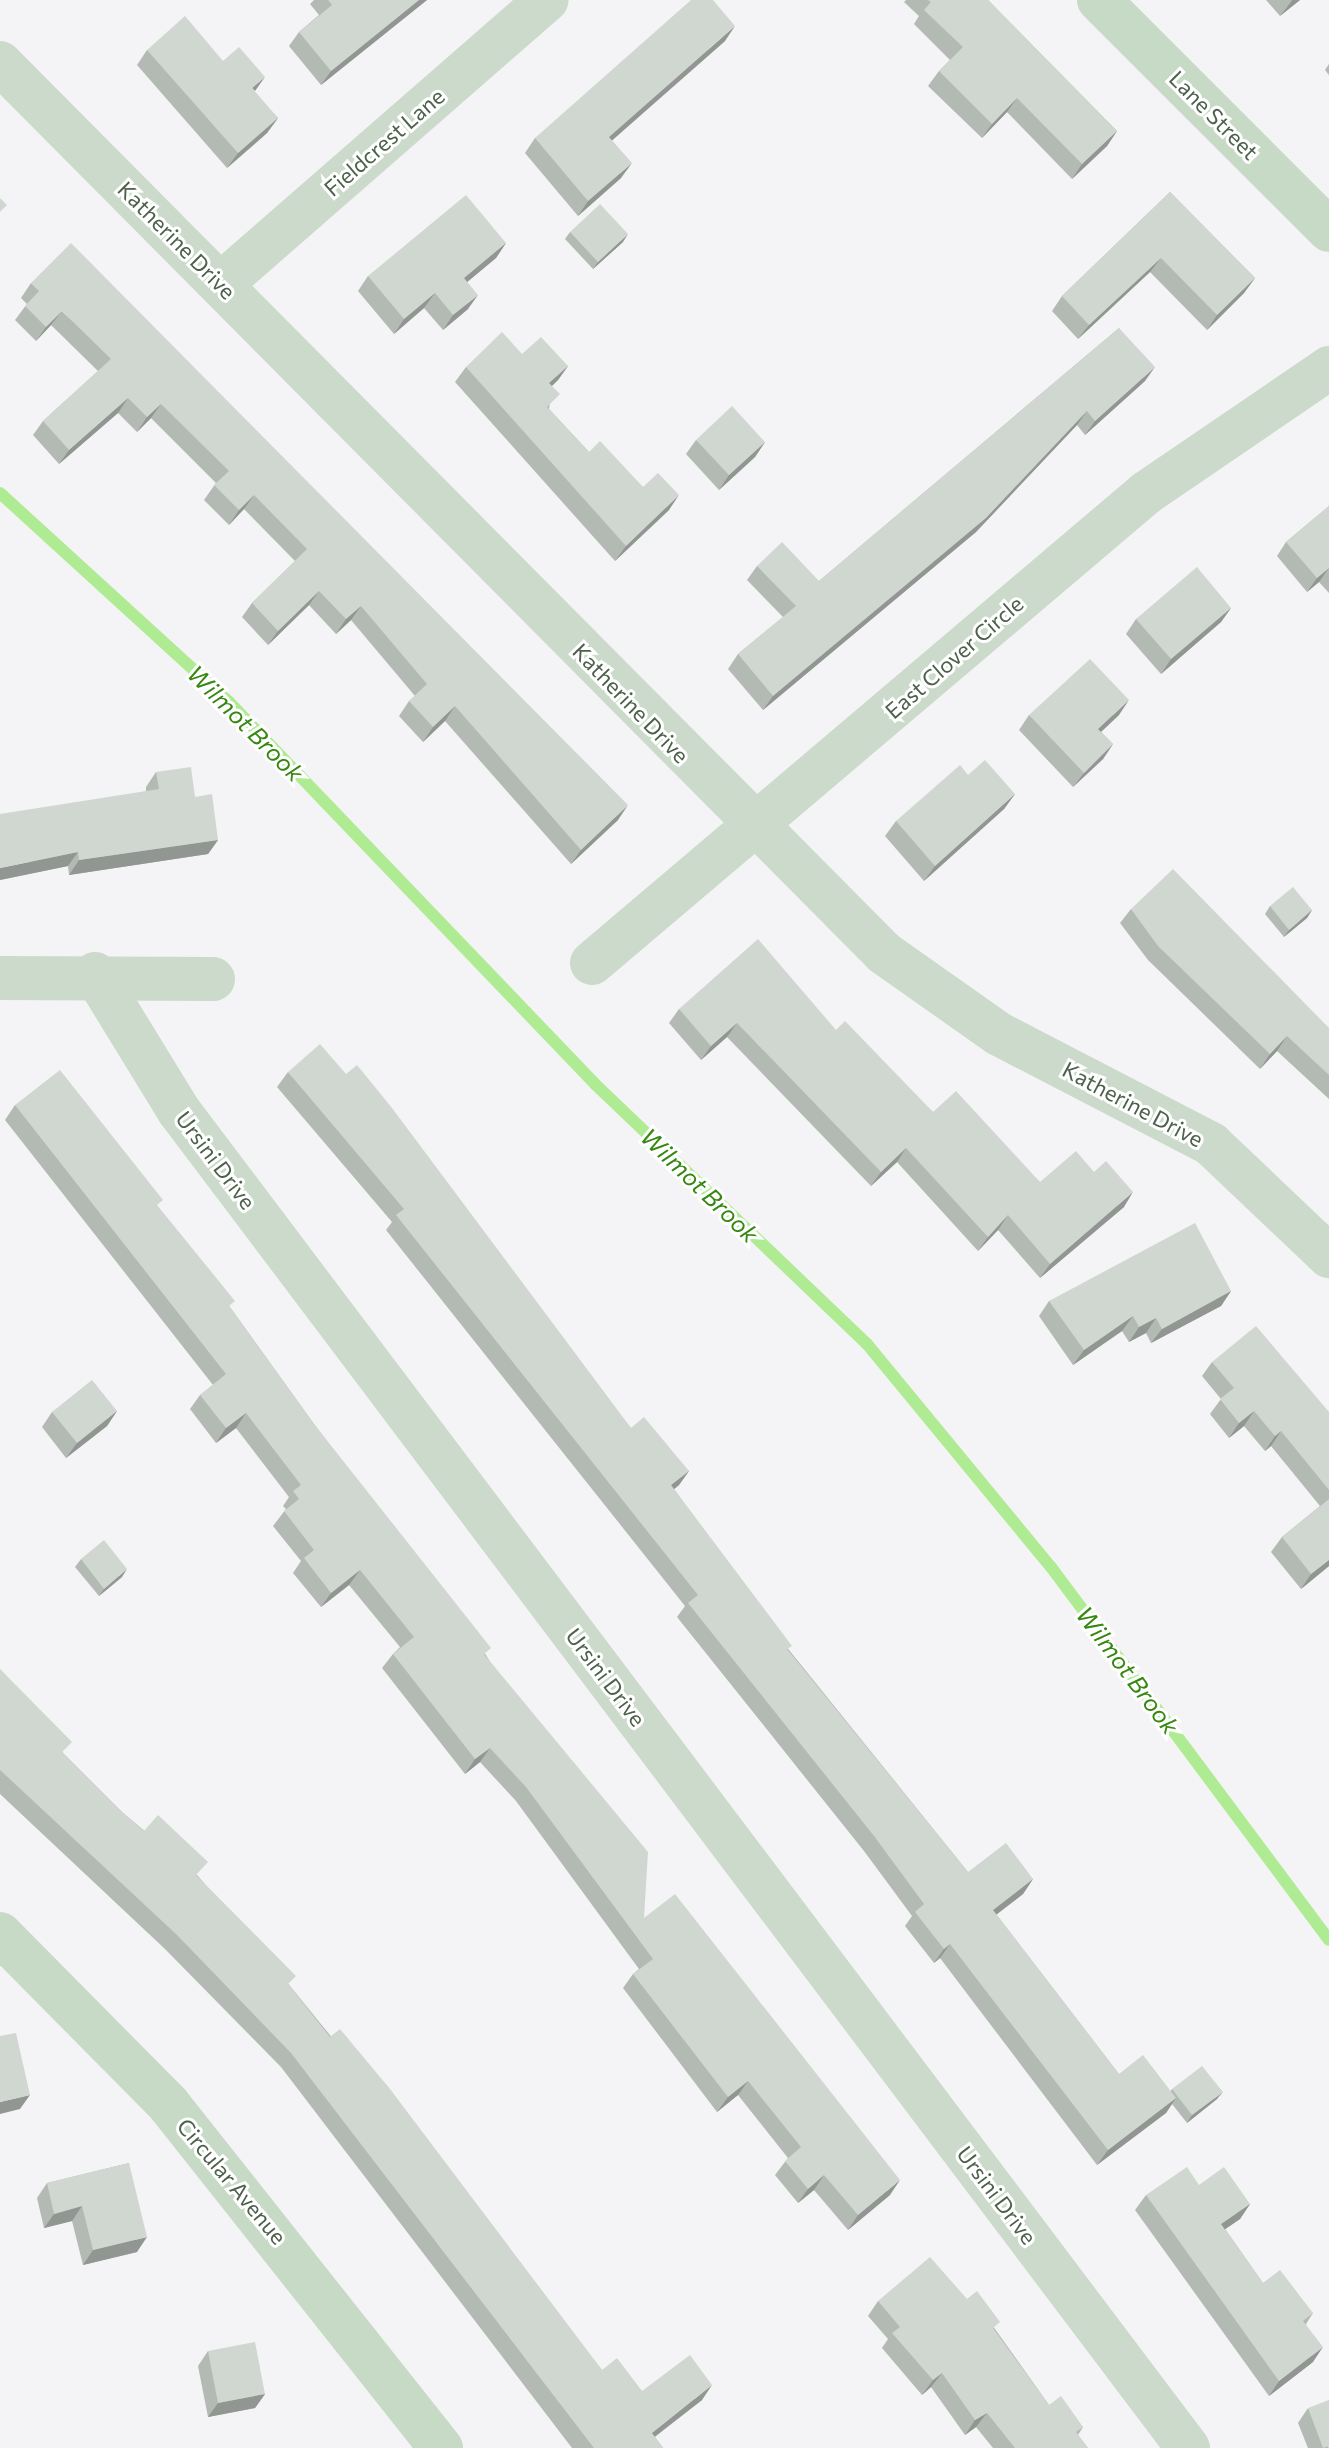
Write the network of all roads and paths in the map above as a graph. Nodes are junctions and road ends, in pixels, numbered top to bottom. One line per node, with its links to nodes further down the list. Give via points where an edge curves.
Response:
1 (547, 0): 5 (street, Fieldcrest Lane)
2 (1099, 0): 4 (main road, Lane Street)
3 (0, 63): 5 (street, Katherine Drive)
4 (1329, 230)
5 (221, 284): 7 (street, Katherine Drive)
6 (1329, 368): 7 (street, East Clover Circle, via 1146,493)
7 (754, 828): 8 (street, East Clover Circle); 12 (street, Katherine Drive, via 884,953 999,1034 1211,1144)
8 (592, 963)
9 (95, 974): 10 (street); 11 (street); 15 (street, Ursini Drive, via 179,1111)
10 (0, 978)
11 (213, 979)
12 (1329, 1256)
13 (0, 1934): 14 (main road, Circular Avenue, via 208,2150)
14 (441, 2448)
15 (1188, 2448)

